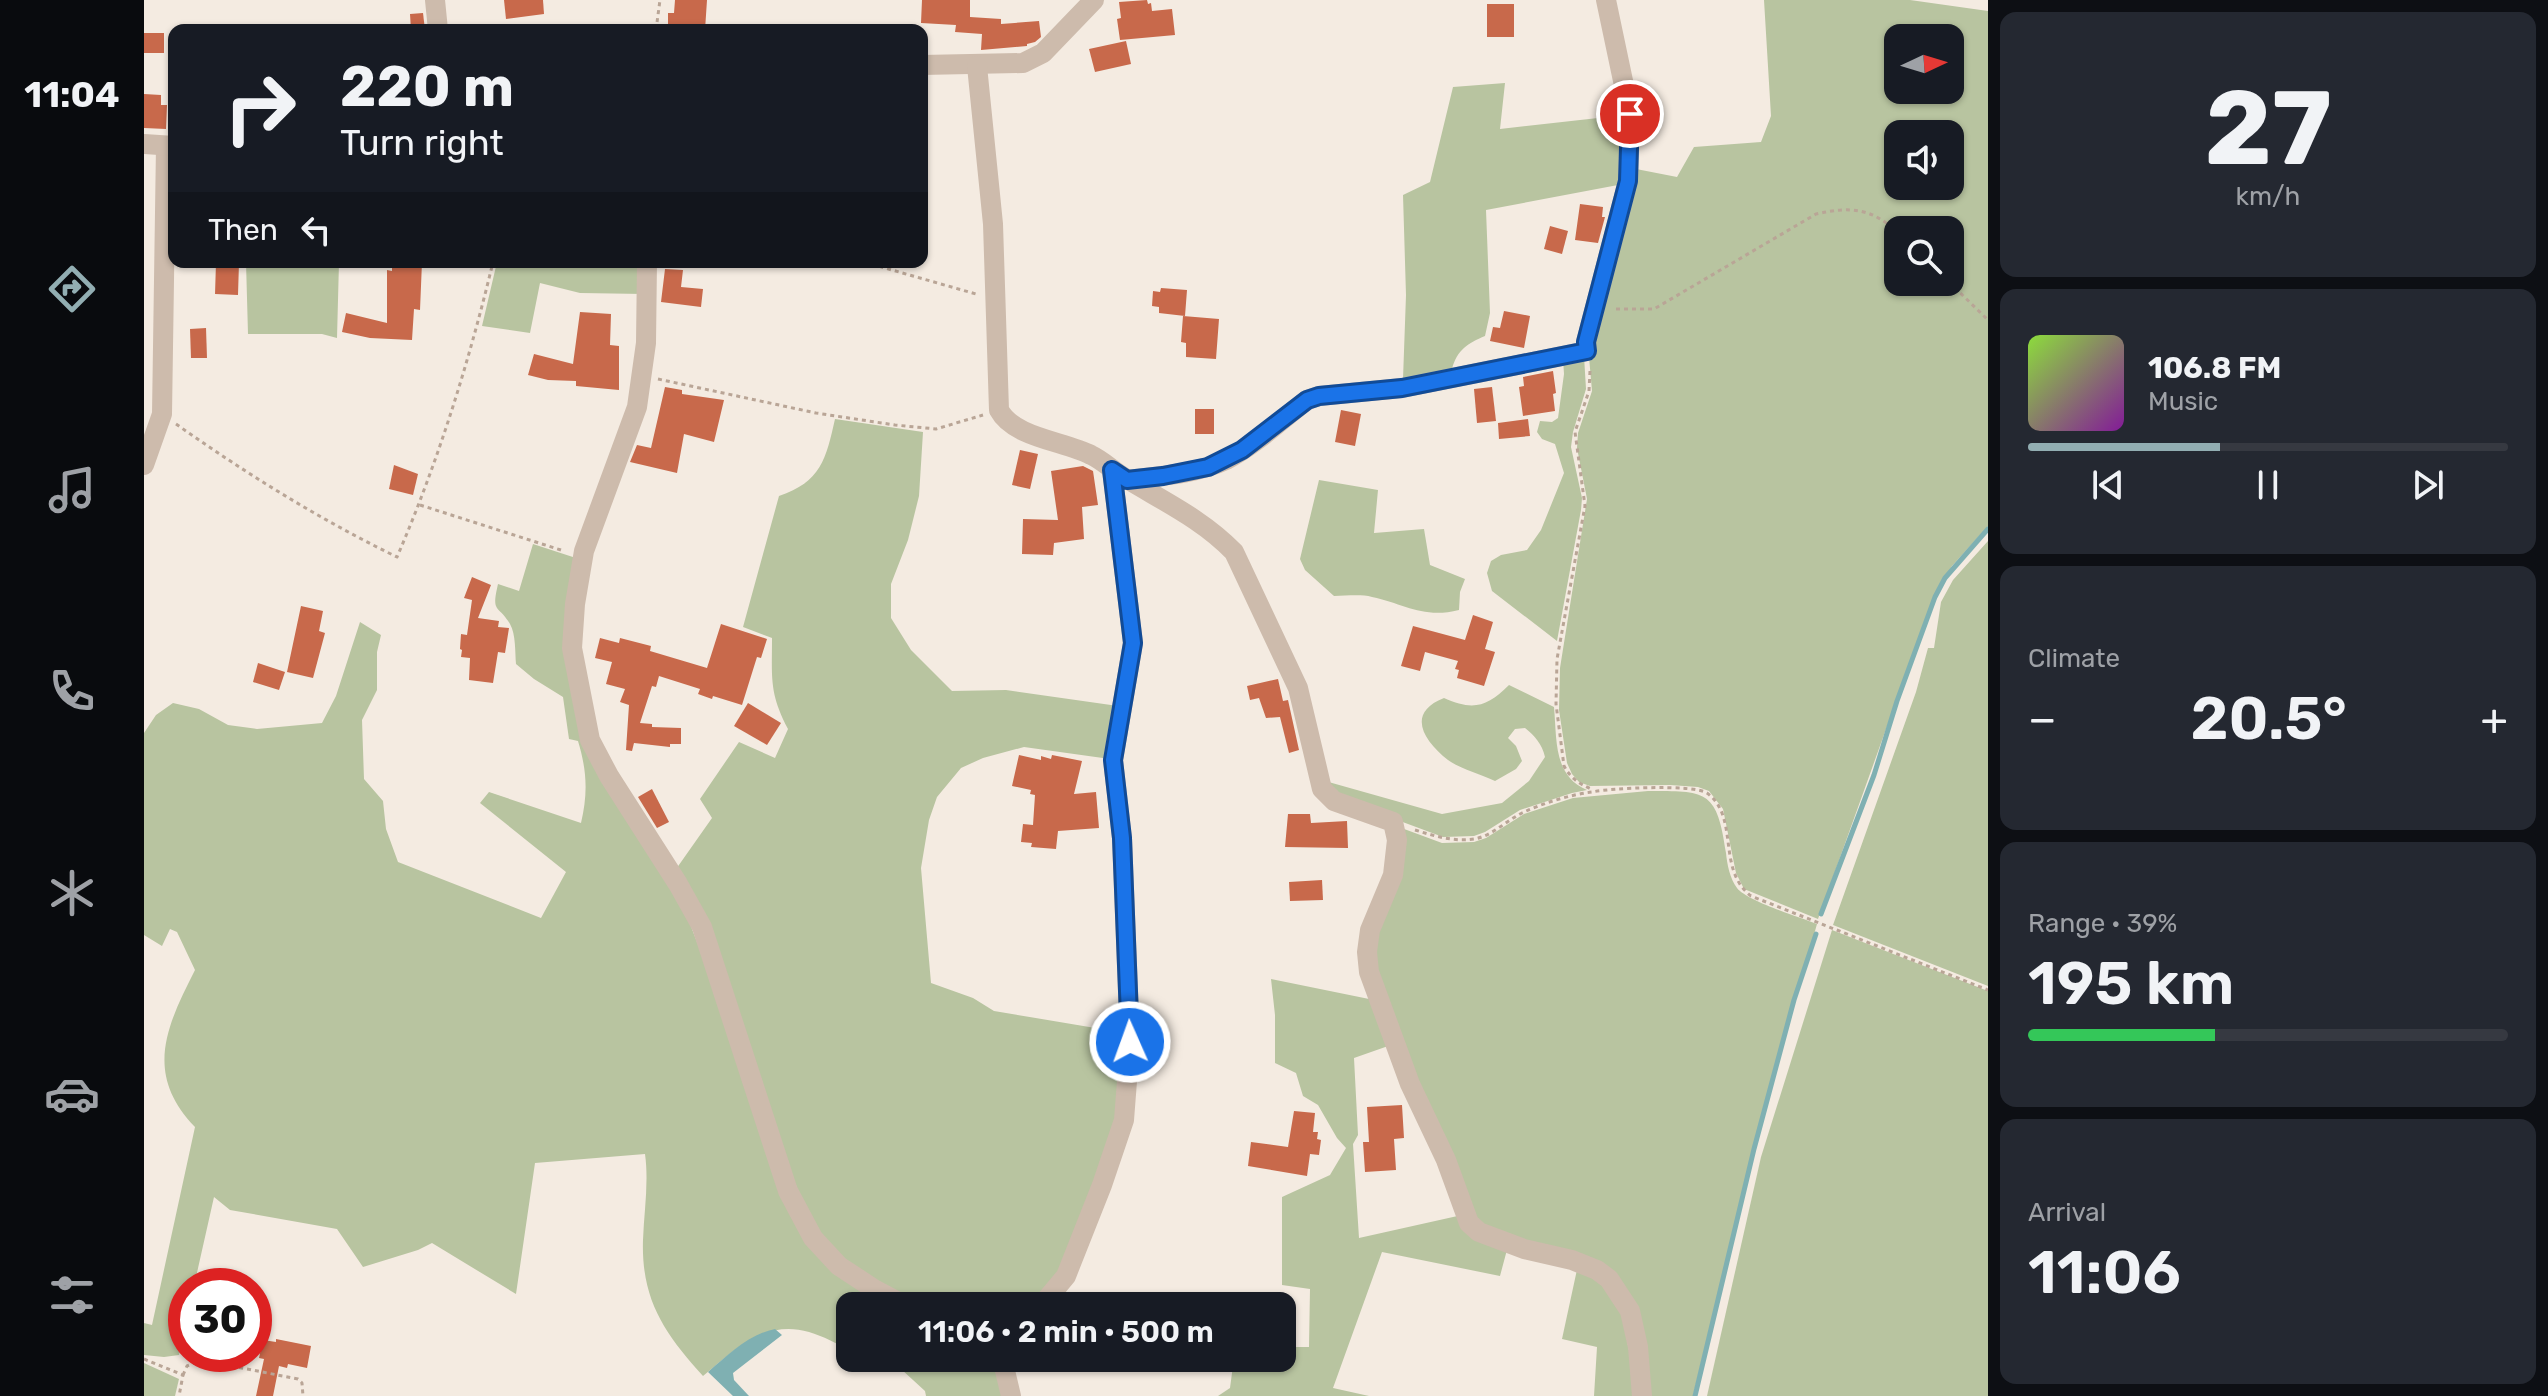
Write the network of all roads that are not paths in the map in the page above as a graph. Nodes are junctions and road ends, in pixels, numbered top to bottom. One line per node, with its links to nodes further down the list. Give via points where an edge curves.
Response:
1 (435, 0): 4 (street)
2 (1094, 0): 6 (street, via 1032,60)
3 (1606, 0): 12 (street, via 1630,114 1628,181 1587,351 1402,388 1319,396 1226,460 1163,476)
4 (437, 24)
5 (928, 65): 6 (street)
6 (977, 66): 12 (street, via 993,224 999,410 1009,425 1090,454)
7 (144, 144): 8 (street)
8 (168, 146)
9 (168, 213): 11 (street, via 162,414)
10 (647, 268): 13 (street, via 646,343 637,407 583,556 575,604 572,648 590,740 702,927 788,1191 813,1238 839,1266)
11 (144, 465)
12 (1120, 475): 14 (street, via 1133,643 1113,760 1122,838 1130,1042 1124,1120 1066,1276); 17 (street, via 1192,516 1234,552 1298,688 1322,789 1334,801 1393,822 1393,875 1370,930 1369,972 1469,1223 1479,1232 1572,1260 1609,1279 1630,1311)
13 (880, 1292)
14 (1053, 1292)
15 (1005, 1372): 16 (street)
16 (1011, 1396)
17 (1642, 1396)

